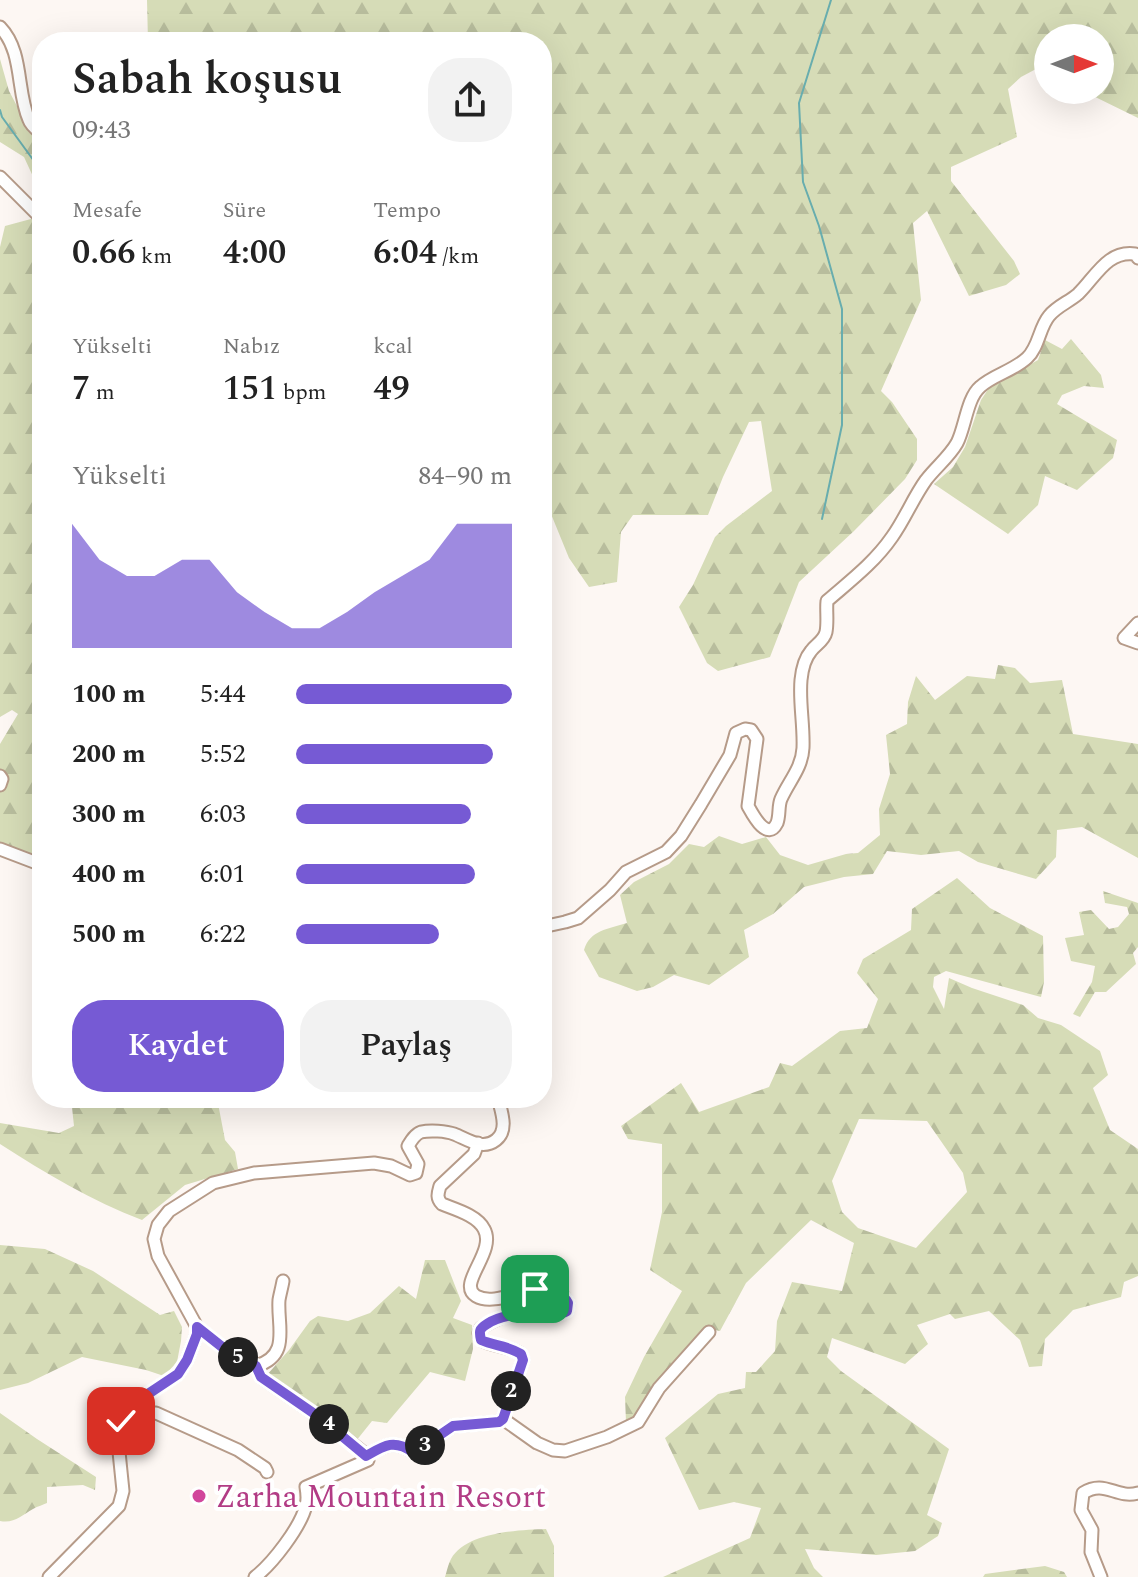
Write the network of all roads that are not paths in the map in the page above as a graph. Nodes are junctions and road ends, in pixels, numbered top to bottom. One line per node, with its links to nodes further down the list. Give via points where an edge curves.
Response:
1 (0, 27): 2 (street, via 12,48)
2 (32, 125)
3 (0, 177): 4 (street)
4 (32, 209)
5 (1138, 258): 12 (street, via 1117,255 1102,266 1047,317 1028,357 978,388 958,441 927,478 891,538 827,601 826,631 811,650 801,679 800,765 773,828 762,827 748,806 757,739 745,729 736,733 730,755 666,852 626,872 578,918)
6 (1138, 623): 7 (street, via 1124,638)
7 (1138, 643)
8 (0, 776): 9 (street)
9 (0, 785)
10 (0, 849): 11 (street)
11 (32, 858)
12 (552, 924)
13 (501, 1108): 14 (street, via 500,1138)
14 (478, 1143): 16 (street, via 451,1132 421,1132 408,1146 418,1164 410,1175 374,1163 254,1173 213,1183 169,1211 154,1239); 20 (street, via 437,1194 442,1204 483,1227 487,1241 470,1290 484,1299 501,1299 545,1289 568,1303 561,1314 498,1317 481,1328 481,1340 509,1347 523,1360)
15 (283, 1281): 18 (street, via 280,1344 266,1363)
16 (197, 1327): 18 (street); 19 (street, via 178,1374)
17 (709, 1332): 20 (street, via 659,1388 638,1422 607,1437 553,1450)
18 (256, 1366): 21 (street, via 261,1377)
19 (127, 1408): 22 (street, via 156,1413 238,1450); 24 (street, via 118,1427 123,1491 119,1506)
20 (503, 1419): 21 (street, via 453,1426 413,1452 393,1444)
21 (366, 1456): 25 (street, via 368,1460 306,1487 303,1516)
22 (267, 1472)
23 (1138, 1493): 26 (street, via 1101,1486 1083,1493 1081,1510 1092,1530 1091,1552)
24 (49, 1577)
25 (255, 1577)
26 (1101, 1577)

